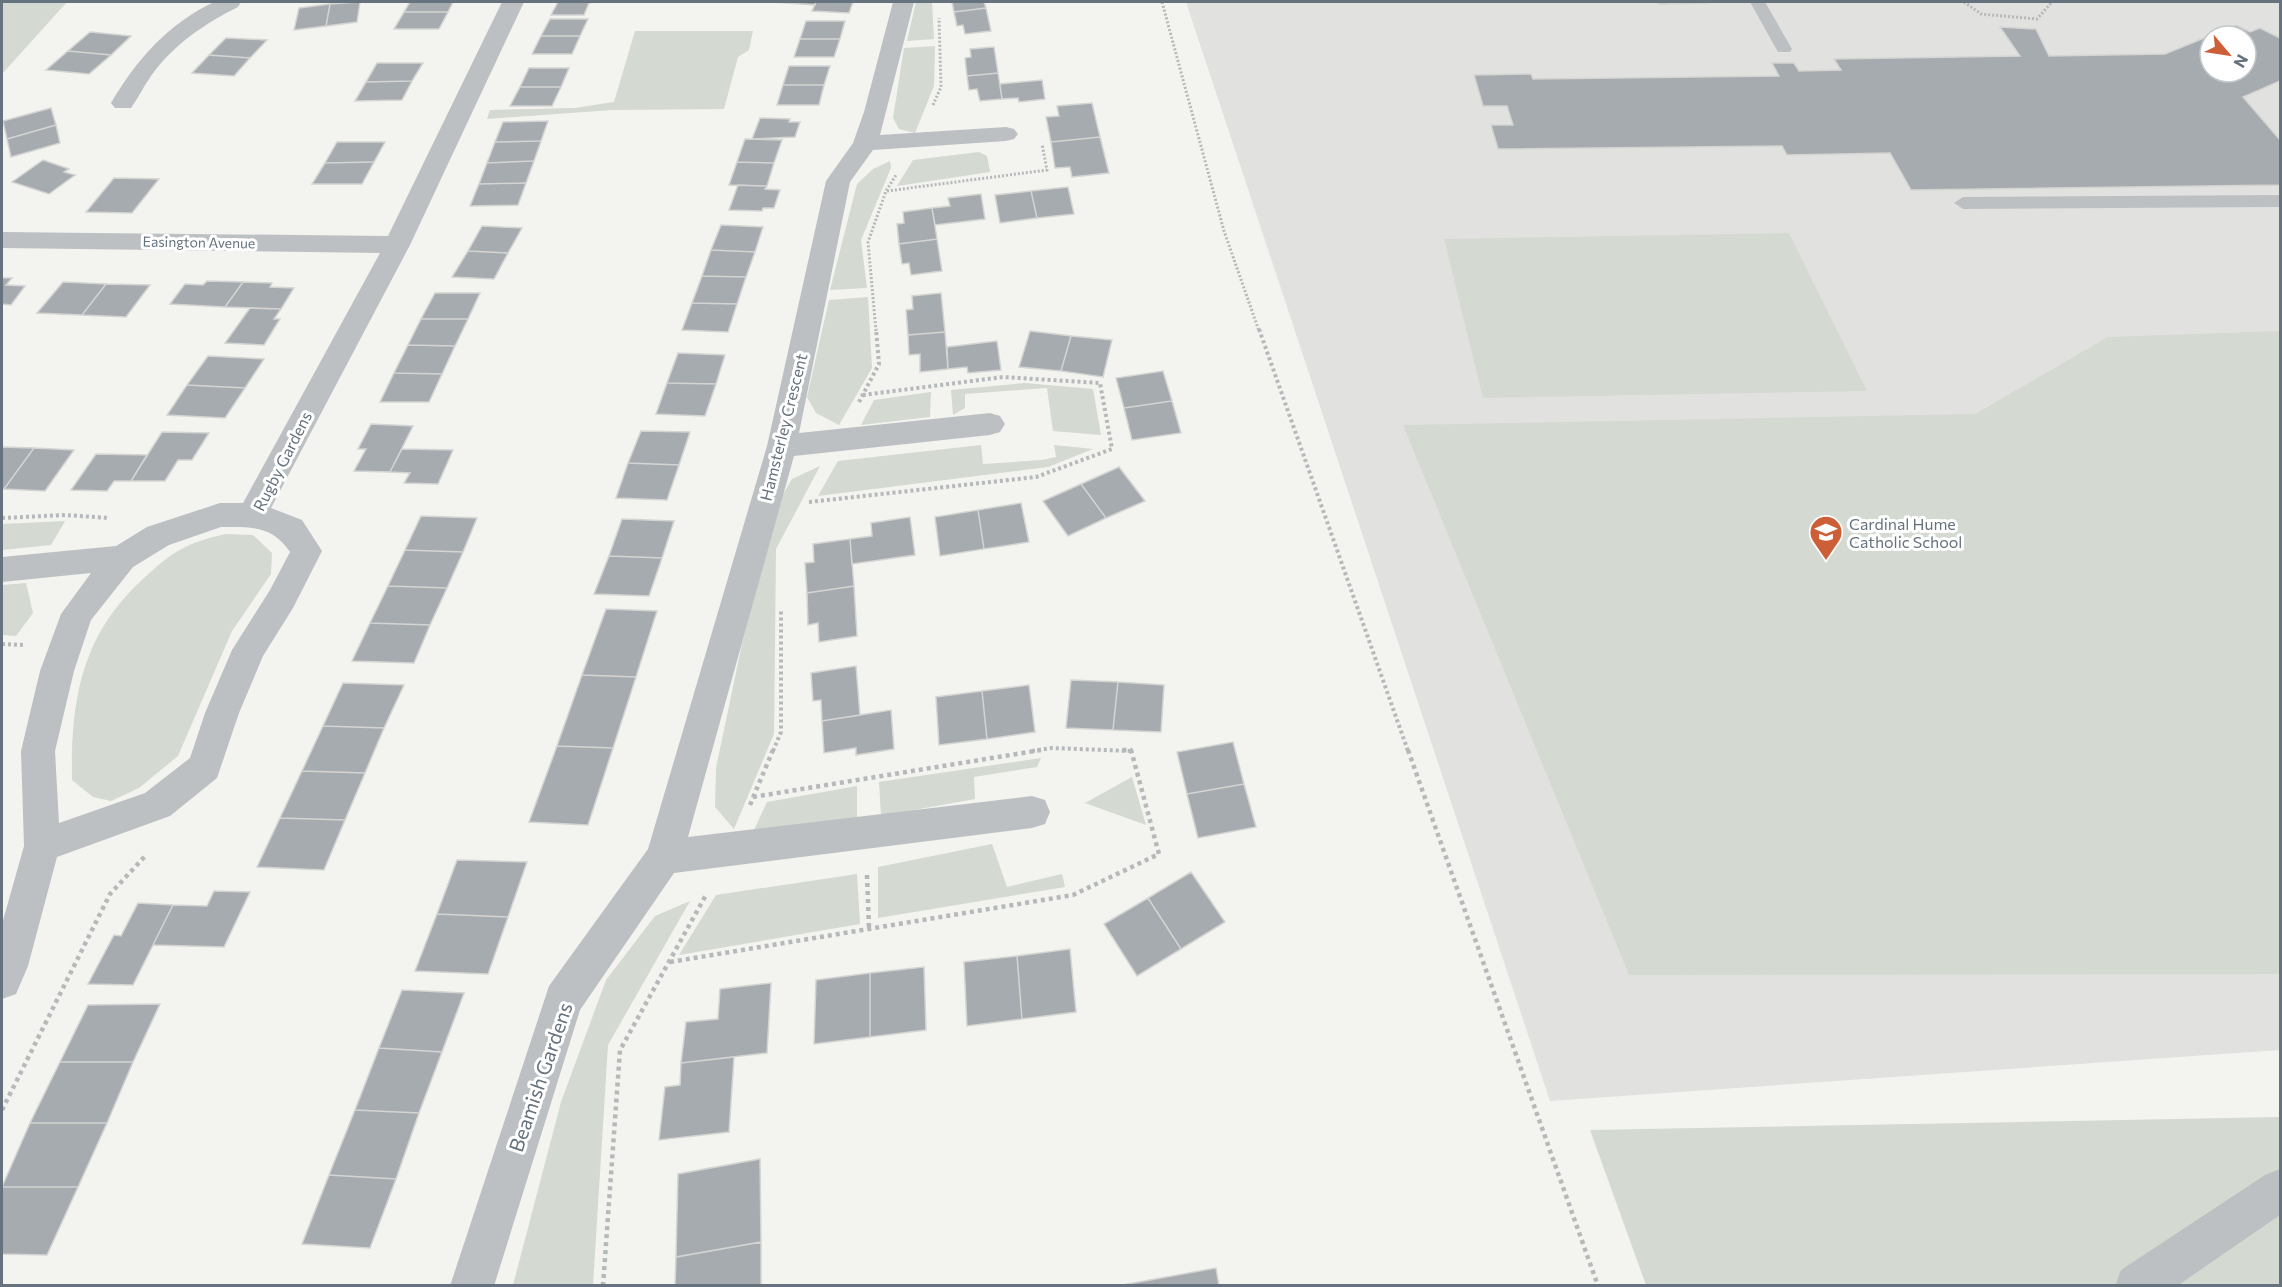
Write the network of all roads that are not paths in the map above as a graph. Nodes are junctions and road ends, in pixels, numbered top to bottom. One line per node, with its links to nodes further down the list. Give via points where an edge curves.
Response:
1 (230, 2): 6 (street, via 208,12 165,44 139,73)
2 (513, 2): 12 (street, Rugby Gardens)
3 (903, 2): 8 (street, Hamsterley Crescent)
4 (1758, 2): 5 (lane)
5 (1784, 49)
6 (123, 103)
7 (1006, 134): 8 (street)
8 (866, 144): 14 (street, Hamsterley Crescent, via 838,181)
9 (2280, 201): 10 (lane)
10 (1962, 203)
11 (2, 240): 12 (street, Easington Avenue)
12 (396, 245): 15 (street, Rugby Gardens)
13 (990, 424): 14 (street)
14 (782, 447): 20 (street, Hamsterley Crescent)
15 (252, 515): 16 (street, via 220,515 187,524); 19 (street, Rugby Gardens, via 291,529 306,551 282,599 249,650 205,766 157,805)
16 (122, 558): 17 (street); 19 (street, via 77,614 57,671 38,751)
17 (2, 569)
18 (1032, 812): 20 (street)
19 (42, 846): 21 (street)
20 (664, 857): 23 (street, Beamish Gardens, via 563,1000)
21 (2, 980)
22 (2280, 1191): 24 (street)
23 (472, 1286)
24 (2137, 1286)

